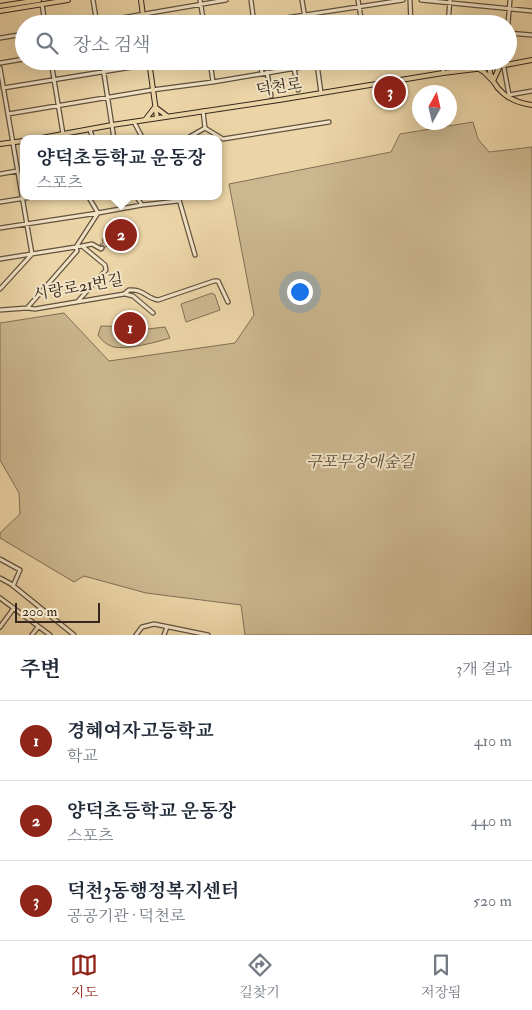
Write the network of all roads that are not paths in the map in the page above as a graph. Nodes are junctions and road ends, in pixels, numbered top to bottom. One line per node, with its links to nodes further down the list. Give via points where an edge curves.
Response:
1 (68, 0): 14 (main road)
2 (93, 0): 22 (street)
3 (141, 0): 23 (main road)
4 (200, 0): 15 (street)
5 (226, 0): 15 (street)
6 (251, 0): 25 (street)
7 (302, 0): 26 (street)
8 (358, 0): 17 (street)
9 (404, 0): 17 (street)
10 (410, 0): 28 (street)
11 (422, 0): 13 (street)
12 (510, 0): 18 (street)
13 (450, 1): 18 (street); 29 (street)
14 (41, 2): 16 (main road); 19 (main road); 21 (street)
15 (201, 5): 23 (street); 24 (street)
16 (0, 6)
17 (359, 6): 26 (street); 27 (street)
18 (510, 9): 20 (street); 30 (street)
19 (0, 11)
20 (532, 11)
21 (43, 15)
22 (96, 15)
23 (143, 15)
24 (203, 15)
25 (253, 15)
26 (304, 15)
27 (360, 15)
28 (411, 15)
29 (449, 15)
30 (509, 15)
31 (517, 34): 32 (street)
32 (532, 35)
33 (15, 36): 34 (street)
34 (0, 38)
35 (15, 60): 38 (street)
36 (532, 60): 37 (main road, 덕천로)
37 (517, 62)
38 (0, 63)
39 (0, 68): 61 (street)
40 (52, 70): 58 (street)
41 (115, 70): 54 (street)
42 (150, 70): 62 (main road)
43 (211, 70): 60 (street)
44 (262, 70): 56 (street)
45 (280, 70): 55 (street)
46 (294, 70): 63 (street)
47 (316, 70): 65 (street)
48 (442, 70): 57 (street)
49 (463, 70): 57 (main road, 덕천로)
50 (480, 70): 59 (main road)
51 (490, 70): 59 (main road)
52 (498, 70): 59 (main road)
53 (504, 70): 67 (street)
54 (104, 72): 58 (street); 68 (street)
55 (267, 72): 56 (street); 66 (street)
56 (262, 73): 60 (street)
57 (442, 73): 65 (main road, 덕천로)
58 (54, 80): 61 (street); 70 (street)
59 (493, 81): 67 (main road, via 499,91)
60 (213, 82): 62 (street)
61 (3, 88): 73 (street)
62 (152, 90): 68 (street); 71 (main road)
63 (298, 90)
64 (532, 91): 67 (street)
65 (321, 93): 72 (main road, 덕천로)
66 (271, 96)
67 (509, 96): 69 (main road)
68 (108, 98): 70 (street); 79 (street)
69 (532, 105)
70 (59, 106): 73 (street); 82 (street)
71 (155, 107): 74 (main road); 75 (main road); 76 (main road)
72 (203, 111): 74 (main road, 덕천로); 80 (street)
73 (8, 114): 91 (street)
74 (167, 116): 75 (main road, 덕천로)
75 (157, 118): 76 (main road, 덕천로)
76 (145, 120): 77 (main road, 덕천로)
77 (134, 122): 79 (main road, 덕천로); 86 (street)
78 (329, 122): 89 (street)
79 (112, 125): 81 (main road, 덕천로); 85 (street)
80 (205, 128): 87 (street); 88 (street)
81 (90, 130): 82 (main road, 덕천로); 84 (street)
82 (63, 134): 83 (main road, 덕천로)
83 (60, 135)
84 (92, 135)
85 (113, 135)
86 (141, 135)
87 (193, 135)
88 (216, 135)
89 (222, 138)
90 (20, 141): 91 (main road)
91 (12, 142): 92 (main road); 93 (street)
92 (0, 144)
93 (17, 171): 94 (street); 95 (street)
94 (0, 174)
95 (20, 188)
96 (20, 199): 102 (street)
97 (22, 200): 105 (street)
98 (90, 200): 104 (street)
99 (139, 200): 103 (street)
100 (168, 200): 103 (street)
101 (179, 200): 110 (street)
102 (0, 202)
103 (142, 205): 104 (street)
104 (98, 213): 105 (street); 107 (street)
105 (27, 224): 106 (street); 109 (street)
106 (0, 228)
107 (76, 247): 108 (street, via 92,244); 109 (street); 114 (street, via 82,246 105,265 106,270); 116 (street, via 77,251)
108 (102, 248)
109 (32, 254): 111 (street); 112 (street)
110 (195, 255)
111 (0, 259)
112 (0, 289)
113 (124, 294): 114 (street, 시랑로21번길); 115 (street, 시랑로21번길, via 136,290 158,300 218,281); 118 (street, via 133,296)
114 (78, 302): 116 (street, 시랑로21번길)
115 (228, 302)
116 (27, 308): 117 (street, 시랑로21번길)
117 (0, 310)
118 (153, 313)
119 (0, 559): 121 (street, via 20,570)
120 (0, 578): 121 (street)
121 (13, 586): 130 (street)
122 (0, 598): 123 (street)
123 (14, 608): 124 (street); 125 (street)
124 (38, 626): 128 (street); 129 (street)
125 (0, 627)
126 (167, 627): 127 (street); 131 (street, via 154,624 142,627); 132 (street)
127 (197, 634): 133 (street)
128 (32, 635)
129 (50, 635)
130 (74, 635)
131 (136, 635)
132 (164, 635)
133 (208, 635)

